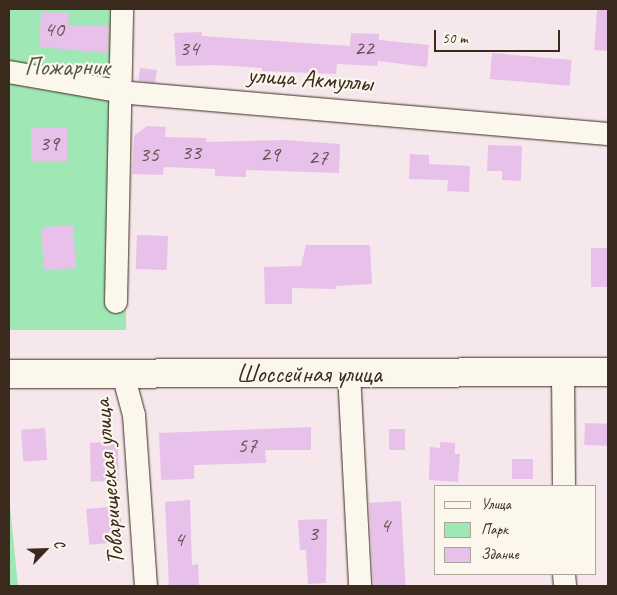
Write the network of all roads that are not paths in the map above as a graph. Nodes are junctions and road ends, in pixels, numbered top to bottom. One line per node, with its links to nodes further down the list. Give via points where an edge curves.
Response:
1 (122, 9): 3 (street)
2 (9, 72): 3 (street, улица Акмуллы)
3 (120, 91): 4 (street, улица Акмуллы); 5 (street)
4 (608, 134)
5 (116, 302)
6 (608, 372): 7 (main road, Шоссейная улица)
7 (563, 373): 10 (main road, Шоссейная улица); 11 (street)
8 (9, 374): 9 (main road, Шоссейная улица)
9 (123, 374): 10 (main road, Шоссейная улица); 12 (street, Товарищеская улица, via 134,415)
10 (349, 374): 13 (street)
11 (564, 485)
12 (146, 586)
13 (360, 586)

